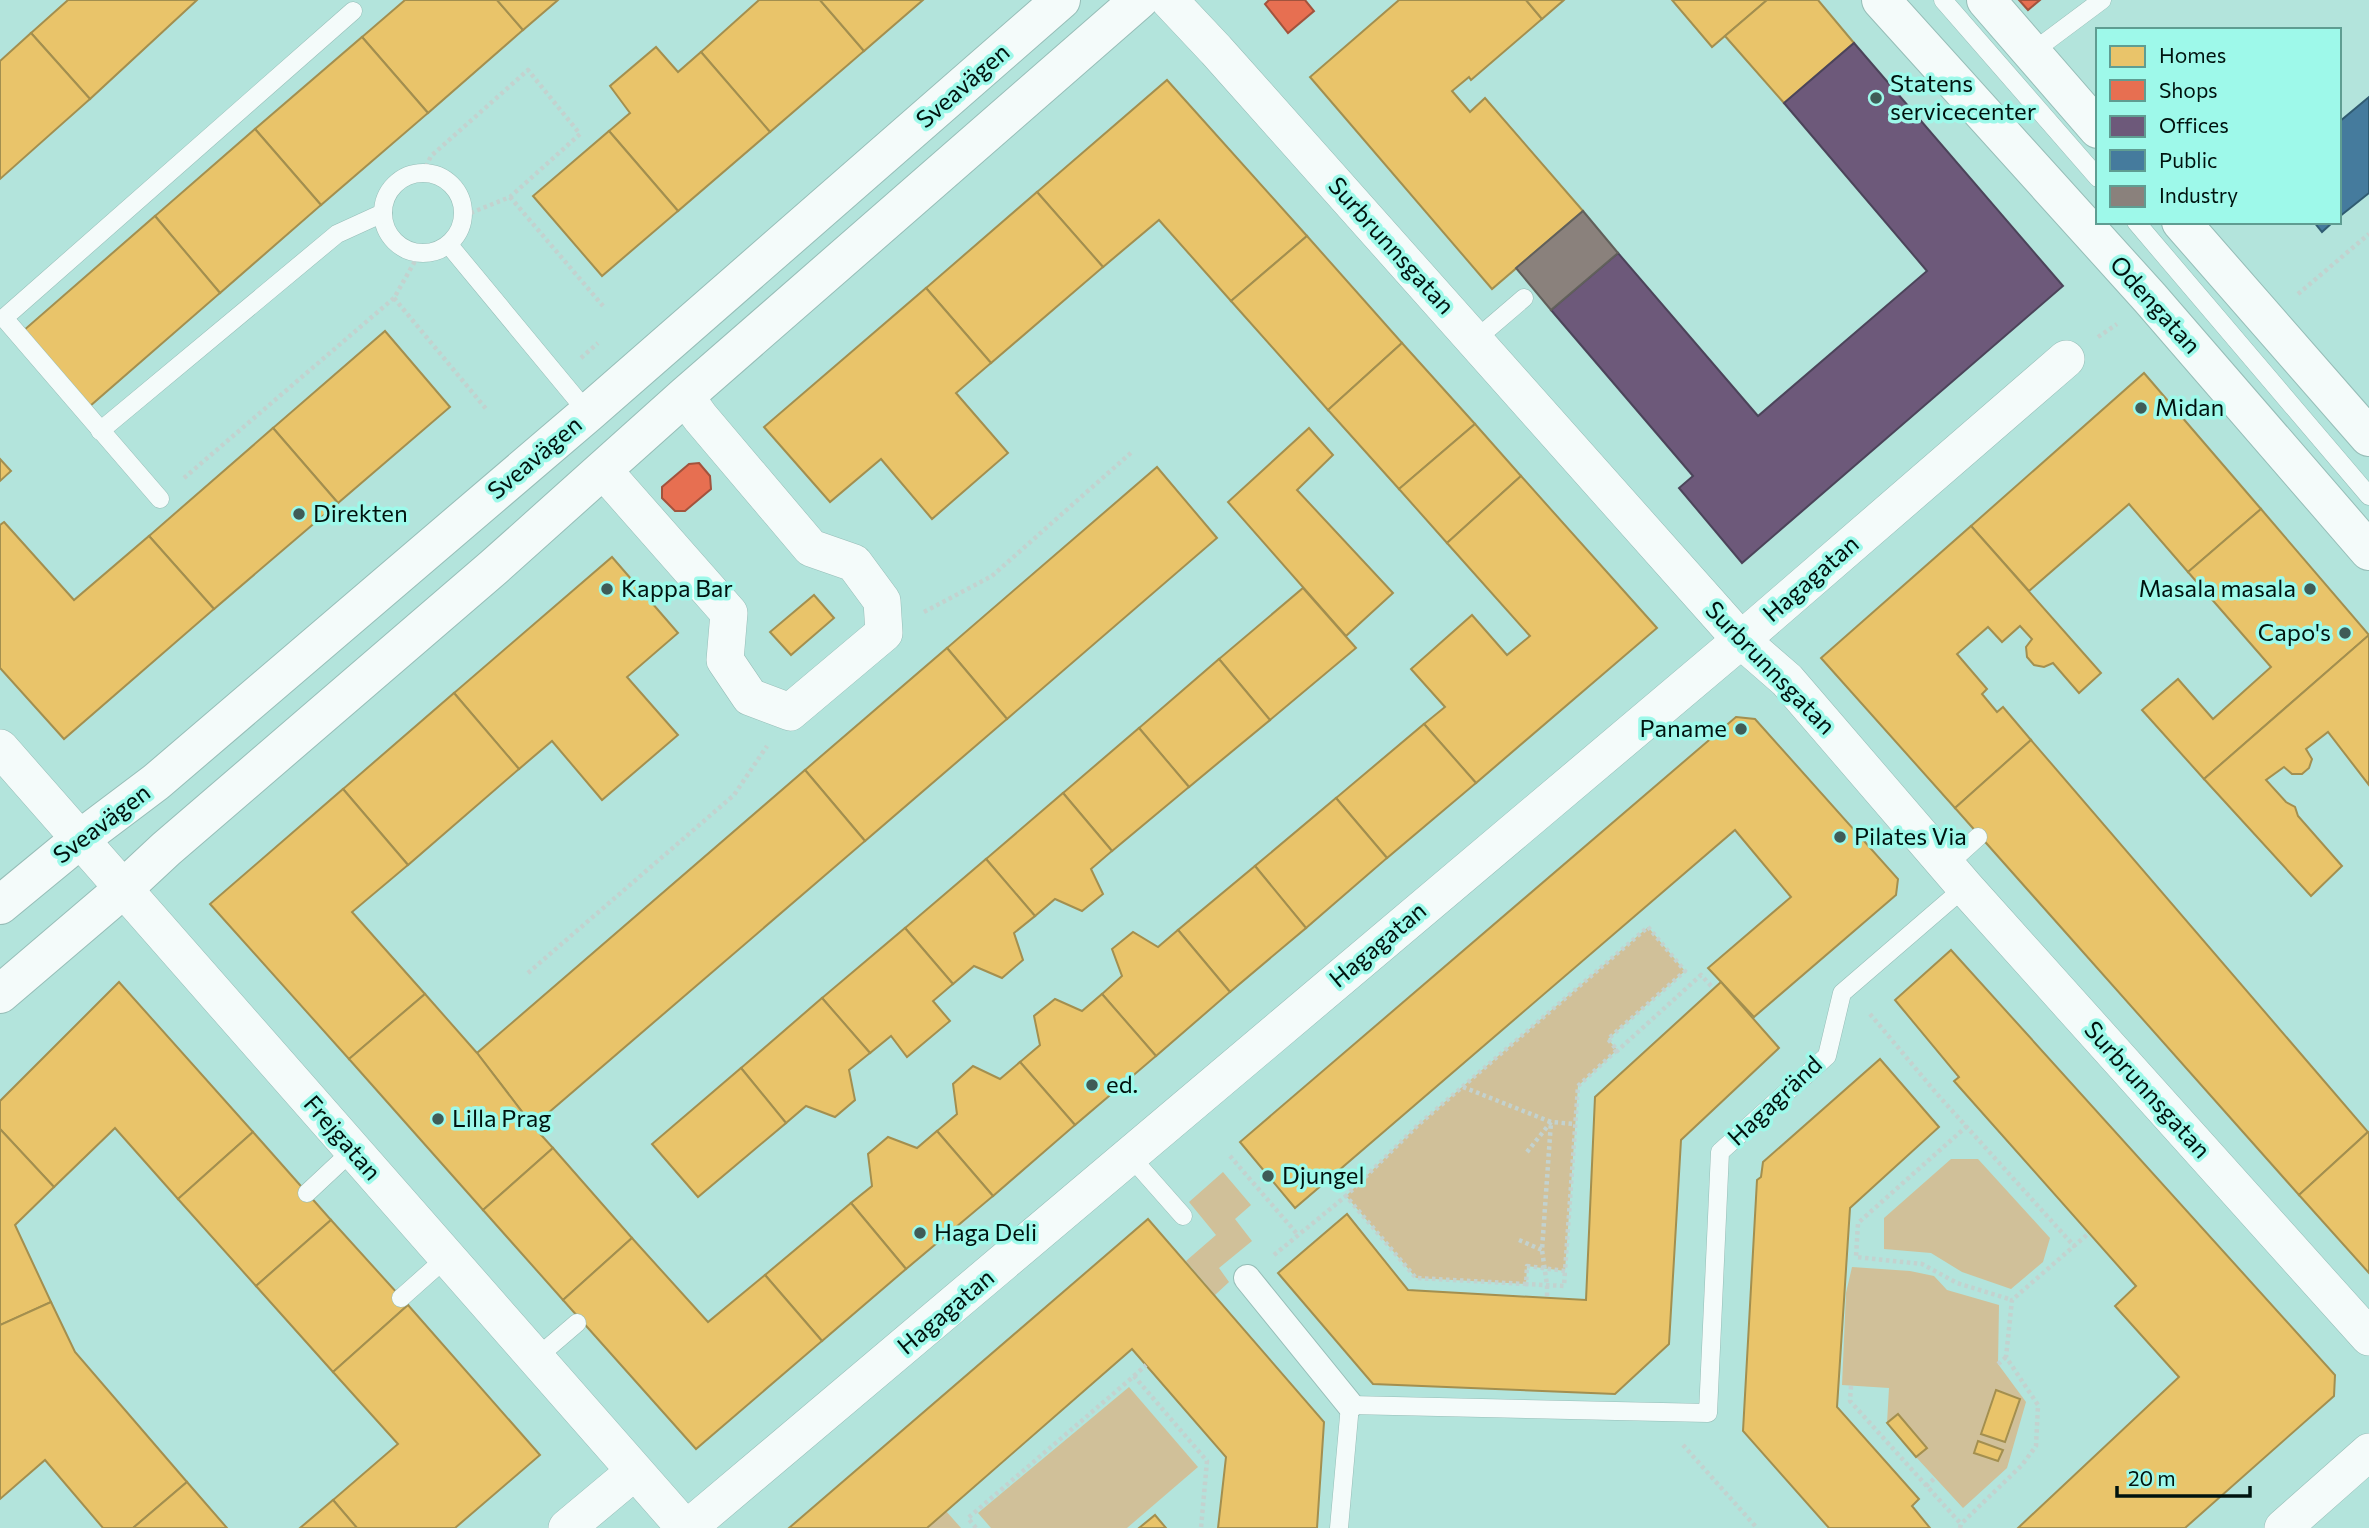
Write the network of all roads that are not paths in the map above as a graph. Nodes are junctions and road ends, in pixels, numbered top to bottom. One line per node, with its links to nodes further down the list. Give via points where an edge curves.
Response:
1 (1061, 0): 20 (main road, Sveavägen)
2 (1139, 0): 19 (main road, Sveavägen)
3 (1168, 0): 17 (street, Surbrunnsgatan)
4 (1881, 0): 26 (main road, Odengatan, via 2150,298)
5 (1942, 0): 11 (lane)
6 (1986, 0): 9 (main road)
7 (2102, 0): 9 (lane)
8 (353, 11): 21 (lane, via 4,318)
9 (2031, 53): 10 (main road)
10 (2096, 126)
11 (2096, 176)
12 (383, 213): 15 (lane, via 398,245 408,251 430,253); 15 (lane, via 391,190 411,175 423,173 448,181 457,191 463,216); 21 (lane, via 337,234)
13 (2138, 224): 24 (lane, Odengatan)
14 (2183, 224): 22 (main road)
15 (449, 245): 20 (lane)
16 (1524, 298): 17 (lane)
17 (1475, 340): 27 (street, Surbrunnsgatan)
18 (2066, 359): 27 (street, Hagagatan)
19 (685, 396): 23 (main road, Sveavägen); 23 (street, via 811,548 854,563 883,601 884,632 790,712 750,697 725,660 729,613)
20 (588, 413): 30 (main road, Sveavägen, via 156,782)
21 (100, 431): 25 (lane)
22 (2369, 437)
23 (603, 470): 32 (main road, Sveavägen)
24 (2369, 496)
25 (160, 499)
26 (2369, 551)
27 (1741, 640): 31 (street, Surbrunnsgatan, via 1787,680); 36 (street, Hagagatan)
28 (0, 748): 30 (street, Frejgatan)
29 (1978, 837): 31 (lane, Hagagränd)
30 (79, 840): 32 (street, Frejgatan); 33 (main road, Sveavägen)
31 (1956, 876): 43 (street, Surbrunnsgatan); 45 (lane, Hagagränd, via 1842,993 1826,1056 1720,1152 1708,1413)
32 (122, 890): 34 (main road, Sveavägen); 35 (street, Frejgatan)
33 (0, 905)
34 (0, 994)
35 (353, 1150): 37 (lane); 39 (street, Frejgatan)
36 (1130, 1156): 38 (lane); 49 (street, Hagagatan)
37 (307, 1193)
38 (1182, 1216)
39 (446, 1258): 41 (lane); 44 (street, Frejgatan)
40 (1247, 1278): 45 (street)
41 (401, 1298)
42 (577, 1323): 44 (lane)
43 (2369, 1337)
44 (535, 1359): 47 (street, Frejgatan)
45 (1350, 1405): 50 (lane)
46 (2369, 1452): 51 (street)
47 (634, 1472): 48 (street); 49 (street, Frejgatan)
48 (568, 1528)
49 (686, 1528)
50 (1339, 1528)
51 (2283, 1528)

